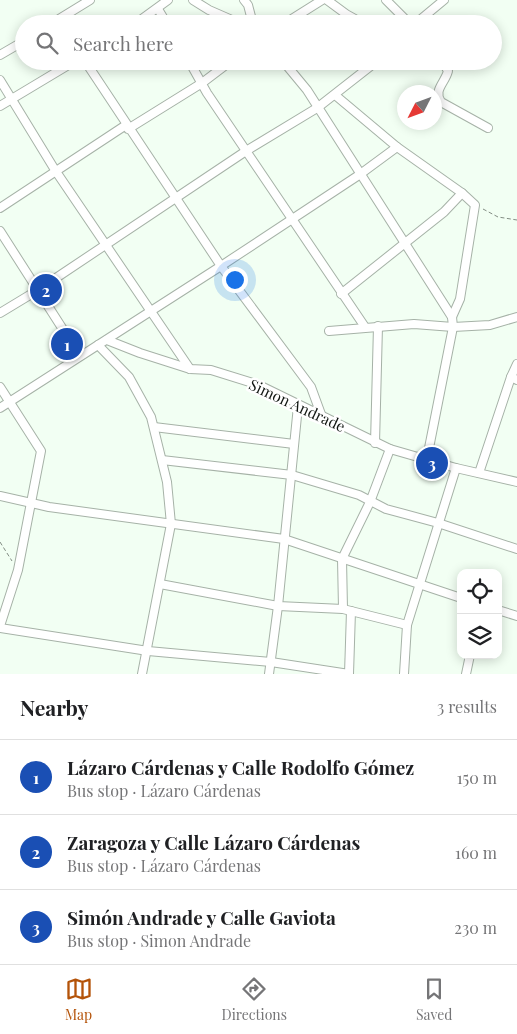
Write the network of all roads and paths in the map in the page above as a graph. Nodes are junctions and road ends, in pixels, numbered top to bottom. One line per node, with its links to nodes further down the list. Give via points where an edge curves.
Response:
1 (90, 0): 10 (street)
2 (168, 0): 9 (street)
3 (193, 0): 13 (street)
4 (244, 0): 14 (street)
5 (322, 0): 15 (street)
6 (328, 0): 16 (street)
7 (386, 0): 17 (street)
8 (444, 0): 18 (street)
9 (158, 9): 11 (street); 12 (street)
10 (71, 15)
11 (149, 15)
12 (162, 15)
13 (221, 15)
14 (251, 15)
15 (298, 15)
16 (348, 15)
17 (401, 15)
18 (426, 15)
19 (15, 46): 20 (street)
20 (0, 55)
21 (60, 70): 31 (street)
22 (91, 70): 34 (street)
23 (194, 70): 29 (street)
24 (219, 70): 29 (street)
25 (290, 70): 33 (street)
26 (366, 70): 30 (street)
27 (447, 70): 35 (street, via 437,92 441,102)
28 (0, 80): 31 (street)
29 (202, 83): 34 (street); 37 (street)
30 (335, 96): 33 (street); 36 (street)
31 (12, 99): 32 (street); 38 (street)
32 (0, 106)
33 (317, 108): 37 (street); 39 (street)
34 (127, 127): 38 (street); 41 (street)
35 (488, 128)
36 (397, 146): 39 (street); 40 (street)
37 (246, 151): 41 (street); 44 (street)
38 (55, 170): 43 (street); 48 (street)
39 (359, 175): 44 (street); 47 (street)
40 (462, 193): 42 (street); 47 (street)
41 (174, 198): 48 (street); 49 (street)
42 (475, 205): 45 (path, via 498,217); 54 (street, via 460,299)
43 (0, 208)
44 (290, 218): 49 (street); 51 (street)
45 (517, 220)
46 (0, 231): 50 (street)
47 (406, 242): 51 (street); 54 (street)
48 (106, 245): 50 (street); 52 (street)
49 (221, 266): 52 (street); 70 (street, via 311,387)
50 (38, 290): 53 (street); 62 (street)
51 (341, 294): 57 (street)
52 (150, 310): 60 (street); 64 (street)
53 (0, 312)
54 (452, 317): 58 (street)
55 (517, 317): 58 (street, via 490,326)
56 (378, 326): 57 (street); 58 (street); 72 (street)
57 (365, 327): 59 (street)
58 (452, 327): 75 (street)
59 (329, 331)
60 (108, 340): 61 (street); 64 (street, Simon Andrade, via 140,354)
61 (98, 345): 62 (street); 71 (street, via 129,377)
62 (80, 356): 67 (street)
63 (517, 364): 65 (street)
64 (190, 369): 68 (street, Simon Andrade, via 211,370 259,386)
65 (514, 379): 78 (street)
66 (0, 387): 67 (street)
67 (10, 401): 69 (street); 82 (street, via 41,451)
68 (298, 406): 70 (street, Simon Andrade); 73 (street)
69 (0, 408)
70 (322, 417): 72 (street, Simon Andrade)
71 (154, 427): 73 (street); 76 (street)
72 (375, 443): 74 (street, Simon Andrade)
73 (294, 444): 79 (street)
74 (390, 449): 75 (street, Simon Andrade); 83 (street)
75 (427, 458): 77 (street, Simon Andrade)
76 (162, 460): 79 (street); 85 (street)
77 (456, 468): 78 (street, Simon Andrade); 84 (street)
78 (479, 473): 80 (street, Simon Andrade)
79 (292, 475): 83 (street, via 359,495); 86 (street)
80 (517, 482)
81 (0, 496): 82 (street)
82 (33, 502): 85 (street, via 49,508); 90 (street)
83 (370, 502): 84 (street); 89 (street)
84 (438, 523): 88 (street); 92 (street)
85 (171, 524): 86 (street); 91 (street)
86 (284, 539): 89 (street); 94 (street)
87 (0, 542): 90 (path)
88 (517, 549)
89 (342, 559): 92 (street); 95 (street)
90 (18, 570): 99 (street)
91 (160, 584): 94 (street); 100 (street)
92 (421, 585): 93 (street); 98 (street)
93 (457, 597)
94 (278, 606): 95 (street); 102 (street)
95 (347, 610): 98 (street); 105 (street)
96 (502, 611): 97 (street)
97 (517, 616)
98 (407, 625): 106 (street)
99 (0, 627): 100 (street)
100 (148, 651): 102 (street); 103 (street)
101 (469, 659): 107 (street)
102 (271, 662): 104 (street); 105 (street)
103 (142, 674)
104 (269, 674)
105 (349, 674)
106 (404, 674)
107 (466, 674)

